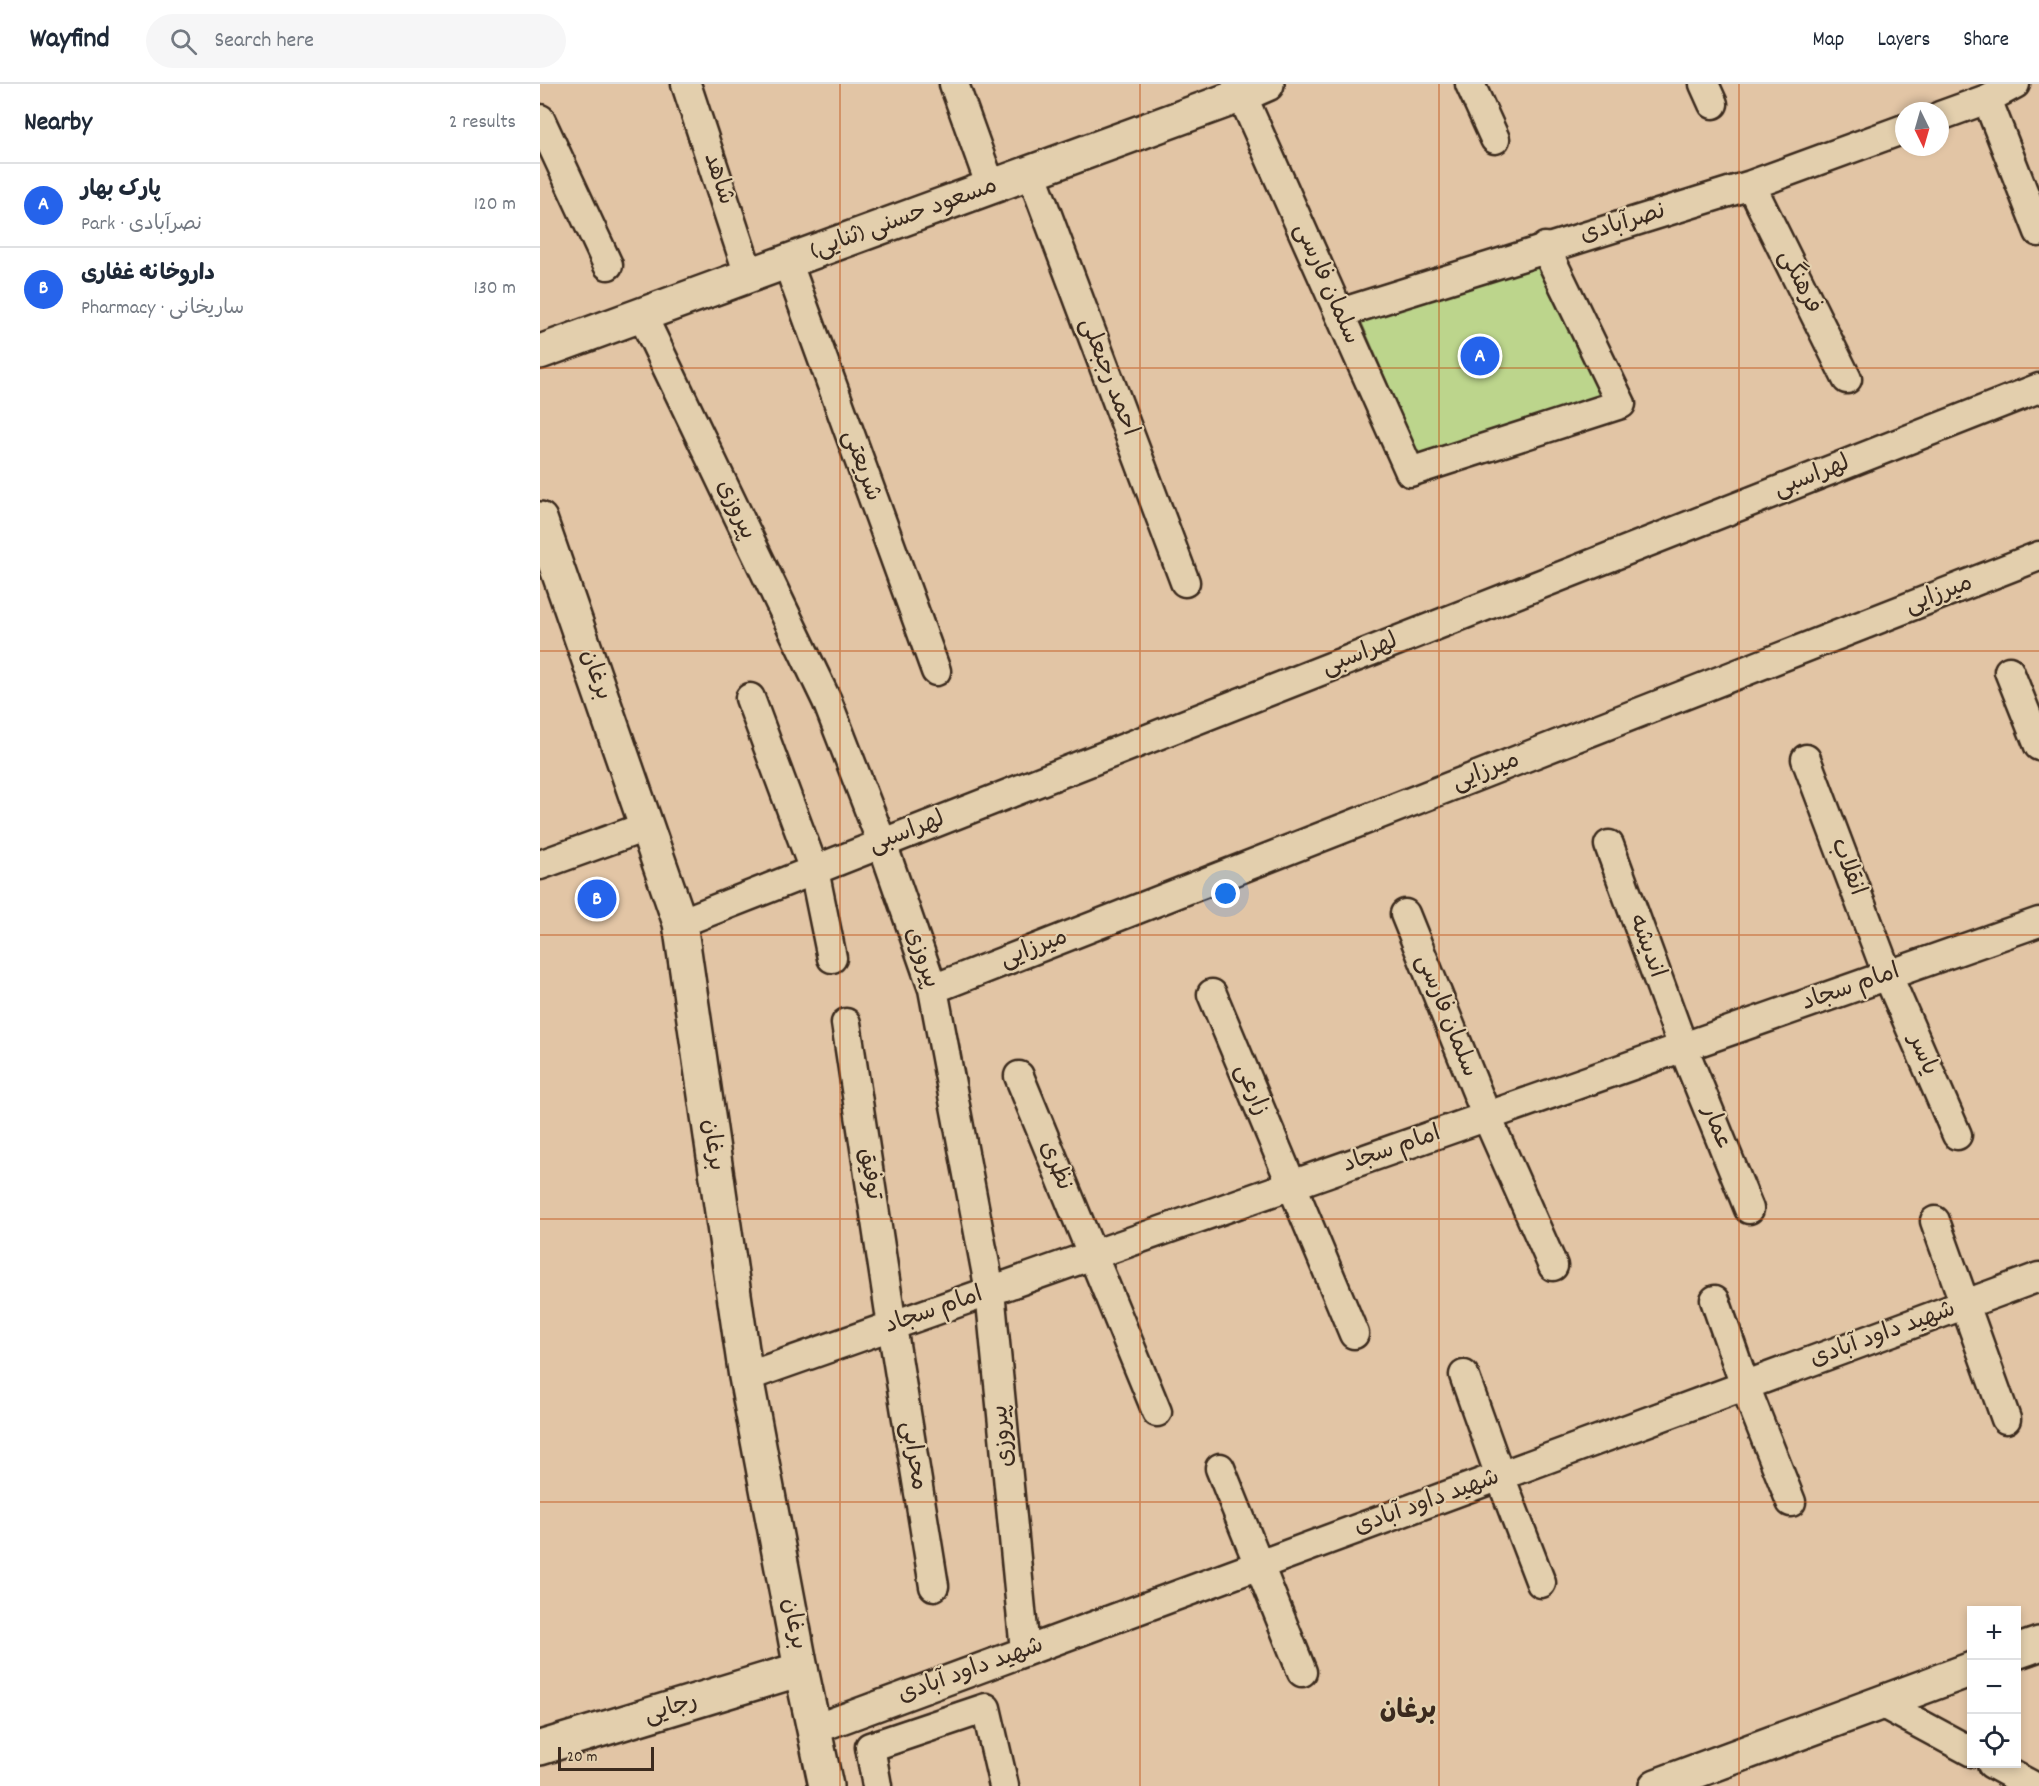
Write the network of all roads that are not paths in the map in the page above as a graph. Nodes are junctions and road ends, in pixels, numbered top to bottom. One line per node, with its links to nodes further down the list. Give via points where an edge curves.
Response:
1 (686, 84): 18 (street, شاهد)
2 (954, 84): 13 (street)
3 (1470, 84): 10 (street)
4 (2015, 84): 6 (street)
5 (1249, 88): 11 (main road, مسعود حسنی (ثنایی)); 19 (street, سلمان فارسی)
6 (1987, 99): 7 (street); 14 (street)
7 (1949, 113)
8 (540, 119): 17 (street)
9 (1895, 132): 12 (street, نصرآبادی)
10 (1495, 139)
11 (1031, 172): 13 (main road, مسعود حسنی (ثنایی)); 26 (street, احمد رجبعلی)
12 (1751, 185): 15 (street, نصرآبادی); 22 (street, فرهنگی)
13 (991, 187): 16 (main road, مسعود حسنی (ثنایی))
14 (2039, 232)
15 (1545, 247): 19 (street, نصرآبادی); 19 (street, سلمان فارسی, via 1621,404 1410,472)
16 (787, 261): 18 (main road, مسعود حسنی (ثنایی)); 28 (street, شریعتی)
17 (608, 265)
18 (749, 275): 20 (main road, مسعود حسنی (ثنایی))
19 (1340, 313)
20 (642, 315): 21 (main road, مسعود حسنی (ثنایی)); 33 (street, پیروزی, via 827,701)
21 (540, 352)
22 (1847, 379)
23 (2039, 388): 33 (street, لهراسبی)
24 (540, 519): 32 (main road, برغان)
25 (2039, 556): 42 (street, میرزایی)
26 (1185, 582)
27 (2009, 670): 30 (street)
28 (936, 671)
29 (750, 698): 36 (street)
30 (2039, 746)
31 (1806, 759): 41 (street, انقلاب)
32 (648, 826): 35 (street); 39 (main road, برغان)
33 (882, 843): 36 (street, لهراسبی); 42 (street, پیروزی)
34 (1609, 845): 45 (street, اندیشه)
35 (540, 865)
36 (814, 870): 39 (street, لهراسبی); 40 (street)
37 (1405, 914): 47 (street, سلمان فارسی)
38 (2039, 922): 41 (street, امام سجاد)
39 (680, 923): 61 (main road, برغان)
40 (832, 958)
41 (1888, 975): 45 (street, امام سجاد); 48 (street, یاسر)
42 (933, 988): 55 (street, پیروزی)
43 (1212, 994): 49 (street, زارعی)
44 (846, 1023): 58 (street, توفیق)
45 (1683, 1047): 47 (street, امام سجاد); 50 (street, عمار)
46 (1019, 1076): 52 (street, نظری)
47 (1486, 1117): 49 (street, امام سجاد); 53 (street, سلمان فارسی)
48 (1957, 1135)
49 (1291, 1185): 52 (street, امام سجاد); 59 (street, زارعی)
50 (1749, 1209)
51 (1935, 1221): 57 (street)
52 (1091, 1256): 55 (street, امام سجاد); 63 (street, نظری)
53 (1553, 1266)
54 (2039, 1277): 57 (street, شهید داود آبادی)
55 (990, 1291): 58 (street, امام سجاد); 73 (street, پیروزی)
56 (1715, 1300): 62 (street)
57 (1964, 1305): 62 (street, شهید داود آبادی); 64 (street)
58 (892, 1326): 61 (street, امام سجاد); 70 (street, محرابی)
59 (1354, 1334)
60 (1464, 1375): 66 (street)
61 (746, 1377): 74 (main road, برغان)
62 (1745, 1386): 66 (street, شهید داود آبادی); 67 (street)
63 (1156, 1412)
64 (2006, 1419)
65 (1220, 1468): 68 (street)
66 (1500, 1476): 68 (street, شهید داود آبادی); 69 (street)
67 (1791, 1502)
68 (1260, 1565): 73 (street, شهید داود آبادی); 76 (street)
69 (1541, 1583)
70 (934, 1586)
71 (2039, 1644): 72 (main road)
72 (2021, 1650)
73 (1025, 1651): 78 (street, شهید داود آبادی)
74 (801, 1670): 78 (main road, برغان); 79 (main road, رجایی)
75 (1967, 1670): 77 (main road)
76 (1302, 1672)
77 (1881, 1702): 80 (street); 85 (main road)
78 (815, 1729): 82 (main road, برغان)
79 (540, 1748)
80 (1967, 1750)
81 (1999, 1768): 86 (street)
82 (826, 1786)
83 (877, 1786): 84 (street, via 870,1747 986,1708)
84 (1004, 1786)
85 (1656, 1786)
86 (2033, 1786)

